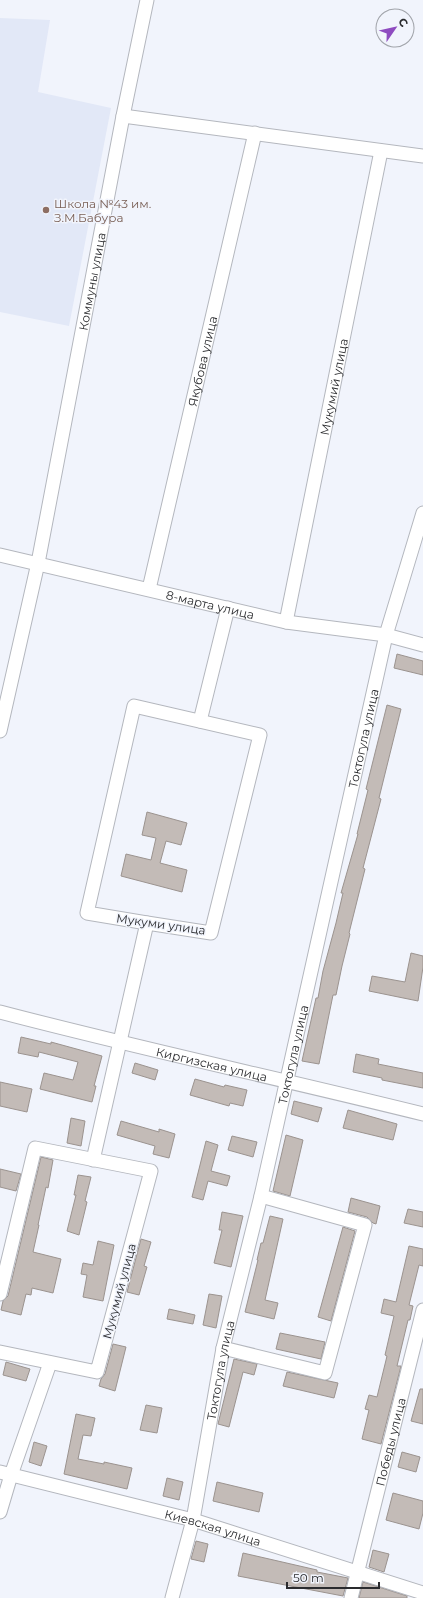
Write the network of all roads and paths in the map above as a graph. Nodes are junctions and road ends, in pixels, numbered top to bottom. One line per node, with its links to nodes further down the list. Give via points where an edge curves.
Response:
1 (147, 0): 2 (street, Коммуны улица)
2 (123, 116): 3 (street); 8 (street, Коммуны улица)
3 (255, 133): 4 (street); 9 (street, Якубова улица)
4 (382, 151): 5 (street); 11 (street, Мукумий улица)
5 (423, 156)
6 (422, 517): 12 (street, Токтогула улица)
7 (0, 555): 8 (street, 8-марта улица)
8 (38, 562): 9 (street, 8-марта улица); 15 (street, Коммуны улица)
9 (149, 589): 10 (street, 8-марта улица)
10 (228, 608): 11 (street, 8-марта улица); 14 (street)
11 (286, 622): 12 (street, 8-марта улица)
12 (386, 634): 13 (street, 8-марта улица); 19 (street, Токтогула улица)
13 (423, 645)
14 (200, 721): 16 (street, Мукуми улица, via 260,734 211,933); 16 (street, Мукуми улица, via 134,706 87,913)
15 (0, 731)
16 (147, 924): 18 (street)
17 (0, 1012): 18 (street, Киргизская улица)
18 (119, 1043): 19 (street, Киргизская улица); 21 (street)
19 (287, 1080): 20 (street, Киргизская улица); 22 (street, Токтогула улица)
20 (423, 1114)
21 (93, 1160): 23 (street, Мукумий улица, via 35,1148); 27 (street, Мукумий улица, via 151,1171 97,1372)
22 (261, 1196): 25 (street, Токтогула улица); 25 (street, via 366,1225 325,1373)
23 (0, 1294)
24 (423, 1310): 31 (street, Победы улица)
25 (223, 1348): 30 (street, Токтогула улица)
26 (0, 1352): 27 (street, Мукумий улица)
27 (50, 1363): 28 (street)
28 (5, 1474): 29 (street); 30 (street, Киевская улица)
29 (0, 1512)
30 (193, 1520): 31 (street, Киевская улица); 33 (street, Токтогула улица)
31 (357, 1573): 32 (street, Киевская улица); 34 (street, Победы улица)
32 (423, 1592)
33 (172, 1598)
34 (351, 1598)

